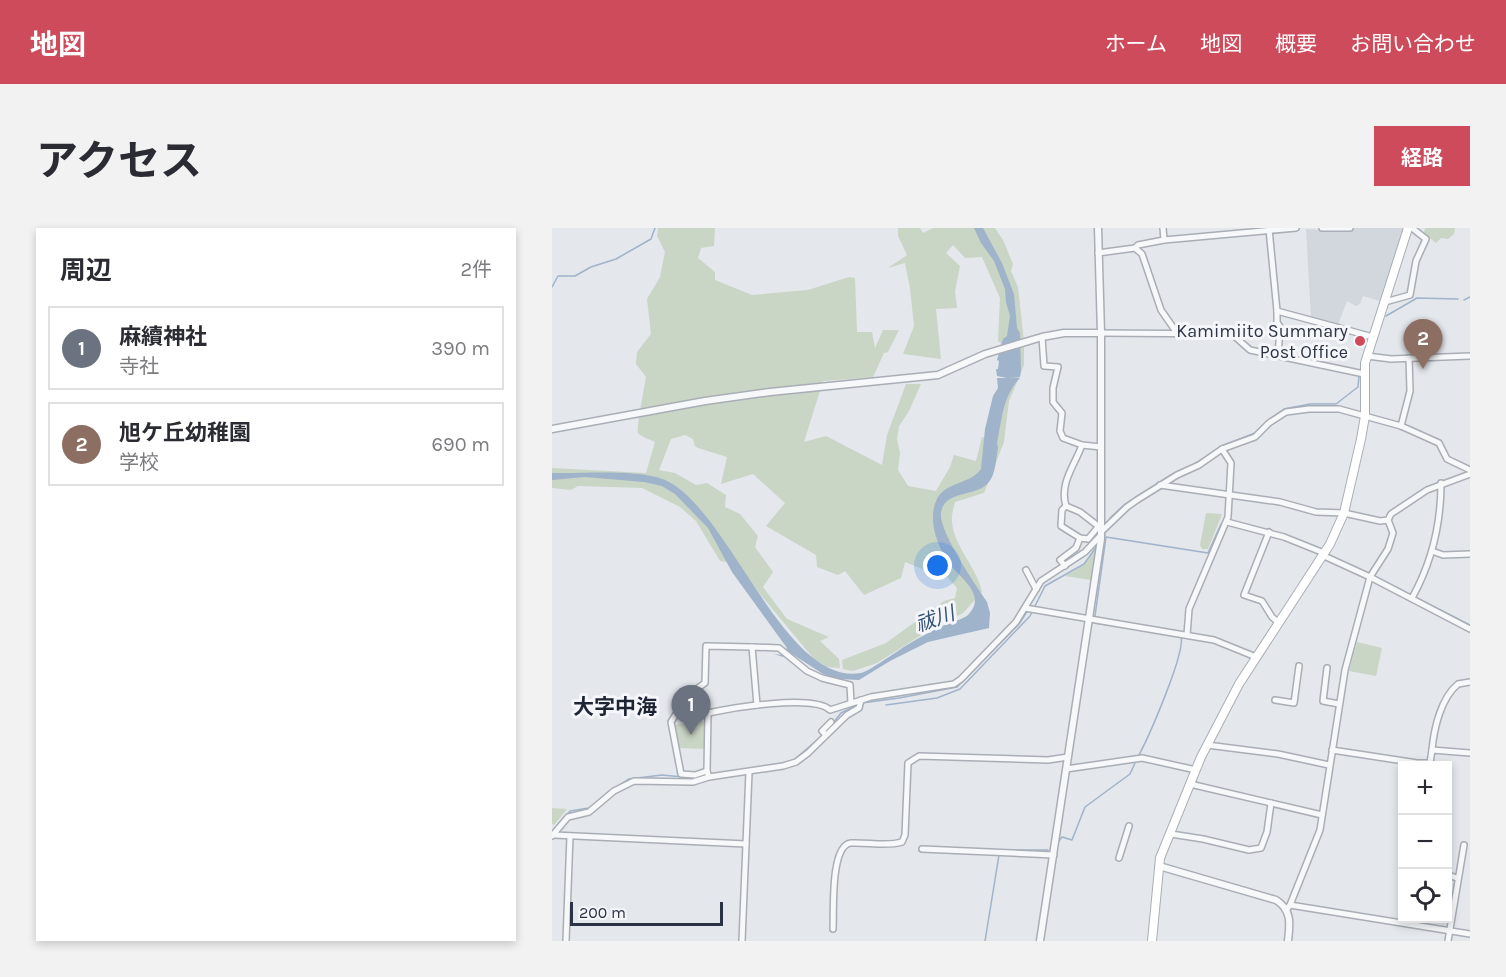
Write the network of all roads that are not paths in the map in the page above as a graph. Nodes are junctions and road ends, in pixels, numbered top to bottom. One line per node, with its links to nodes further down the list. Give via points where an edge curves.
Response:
1 (1098, 228): 11 (street)
2 (1163, 228): 9 (street)
3 (1296, 228): 8 (street)
4 (1322, 228): 5 (street)
5 (1350, 228)
6 (1410, 228): 12 (main road); 12 (street, via 1426,239 1416,261 1410,295)
7 (1253, 229): 8 (street); 9 (street)
8 (1269, 229): 13 (street)
9 (1164, 240): 10 (street)
10 (1135, 248): 11 (street); 15 (street, via 1142,254 1161,310)
11 (1098, 253): 14 (street)
12 (1385, 303): 17 (main road)
13 (1277, 311): 17 (street); 18 (street)
14 (1101, 333): 15 (street); 16 (street); 27 (street)
15 (1177, 333): 18 (street, via 1232,334 1250,350)
16 (1042, 337): 25 (street, via 938,375 748,394); 26 (street, via 1044,366 1058,367 1053,402 1062,413 1060,431 1063,438)
17 (1373, 338): 19 (main road)
18 (1278, 356): 22 (street)
19 (1367, 356): 21 (street); 22 (main road)
20 (1470, 356): 21 (street)
21 (1409, 358): 24 (street, via 1410,391)
22 (1364, 374): 23 (main road)
23 (1365, 416): 24 (street); 28 (street, via 1339,409 1286,412 1255,437); 34 (main road)
24 (1401, 426): 29 (street, via 1439,443 1447,459)
25 (552, 429)
26 (1082, 445): 27 (street); 33 (street, via 1065,484)
27 (1101, 447): 37 (street)
28 (1222, 449): 31 (street); 32 (street, via 1231,463)
29 (1470, 472): 30 (street)
30 (1441, 483): 35 (street, via 1390,514); 40 (street, via 1439,524)
31 (1161, 485): 32 (street); 37 (street)
32 (1229, 495): 34 (street, via 1316,512); 36 (street)
33 (1066, 506): 37 (street); 39 (street, via 1061,526)
34 (1344, 513): 35 (street); 41 (main road)
35 (1388, 520): 45 (street, via 1393,533 1388,549)
36 (1227, 522): 38 (street); 52 (street, via 1189,609)
37 (1101, 530): 39 (street); 43 (street, via 1091,548); 49 (street)
38 (1269, 532): 41 (street); 50 (street, via 1244,595 1262,601)
39 (1080, 538): 43 (street, via 1076,548 1060,560)
40 (1432, 550): 42 (street, via 1443,555); 47 (street)
41 (1323, 554): 45 (street); 50 (main road)
42 (1470, 554)
43 (1065, 566): 46 (street)
44 (1026, 570): 46 (street)
45 (1370, 577): 47 (street); 61 (street)
46 (1036, 589): 48 (street)
47 (1413, 597): 51 (street)
48 (1026, 608): 49 (street); 58 (street, via 998,642 954,684)
49 (1089, 620): 52 (street); 69 (street)
50 (1278, 622): 54 (main road)
51 (1470, 629)
52 (1187, 635): 54 (street, via 1214,640)
53 (752, 647): 60 (street, via 779,648 807,671 850,685); 62 (street); 76 (street, via 706,645 705,682 688,695 672,717 681,774)
54 (1256, 657): 65 (main road)
55 (1299, 666): 59 (street, via 1294,703)
56 (1328, 668): 61 (street, via 1323,701)
57 (1470, 682): 67 (street, via 1458,684 1447,698 1433,735)
58 (861, 700): 60 (street); 64 (street, via 859,708)
59 (1275, 700)
60 (852, 703): 63 (street)
61 (1339, 704): 66 (street)
62 (757, 705): 63 (street, via 802,703); 76 (street, via 708,713)
63 (830, 710): 64 (street)
64 (833, 724): 75 (street, via 796,762)
65 (1207, 745): 72 (street); 74 (main road)
66 (1332, 750): 70 (street); 72 (street)
67 (1432, 750): 68 (street); 71 (street)
68 (1470, 753)
69 (1068, 757): 73 (street); 93 (street, via 914,758 908,763 902,842 848,843 841,847)
70 (1404, 761)
71 (1430, 761)
72 (1329, 765): 79 (street)
73 (1066, 769): 74 (street, via 1142,758); 87 (street)
74 (1196, 770): 77 (main road)
75 (749, 772): 76 (street); 84 (street)
76 (708, 774): 82 (street, via 693,782 634,781 614,791 589,812 568,817)
77 (1190, 784): 78 (street); 81 (main road)
78 (1271, 803): 79 (street); 81 (street, via 1261,848 1249,850)
79 (1322, 815): 92 (street, via 1320,830)
80 (1130, 826): 88 (street)
81 (1171, 834): 89 (main road)
82 (553, 836): 83 (street)
83 (570, 836): 84 (street); 96 (street)
84 (746, 844): 97 (street)
85 (1464, 844): 91 (street)
86 (922, 849): 87 (street)
87 (1054, 855): 98 (street)
88 (1119, 858)
89 (1159, 866): 92 (street, via 1272,898); 99 (main road)
90 (1452, 876): 91 (street)
91 (1457, 878): 94 (street)
92 (1289, 907): 94 (street); 100 (street)
93 (833, 929)
94 (1450, 930): 95 (street); 101 (street)
95 (1470, 934)
96 (566, 941)
97 (742, 941)
98 (1040, 941)
99 (1152, 941)
100 (1288, 941)
101 (1448, 941)

